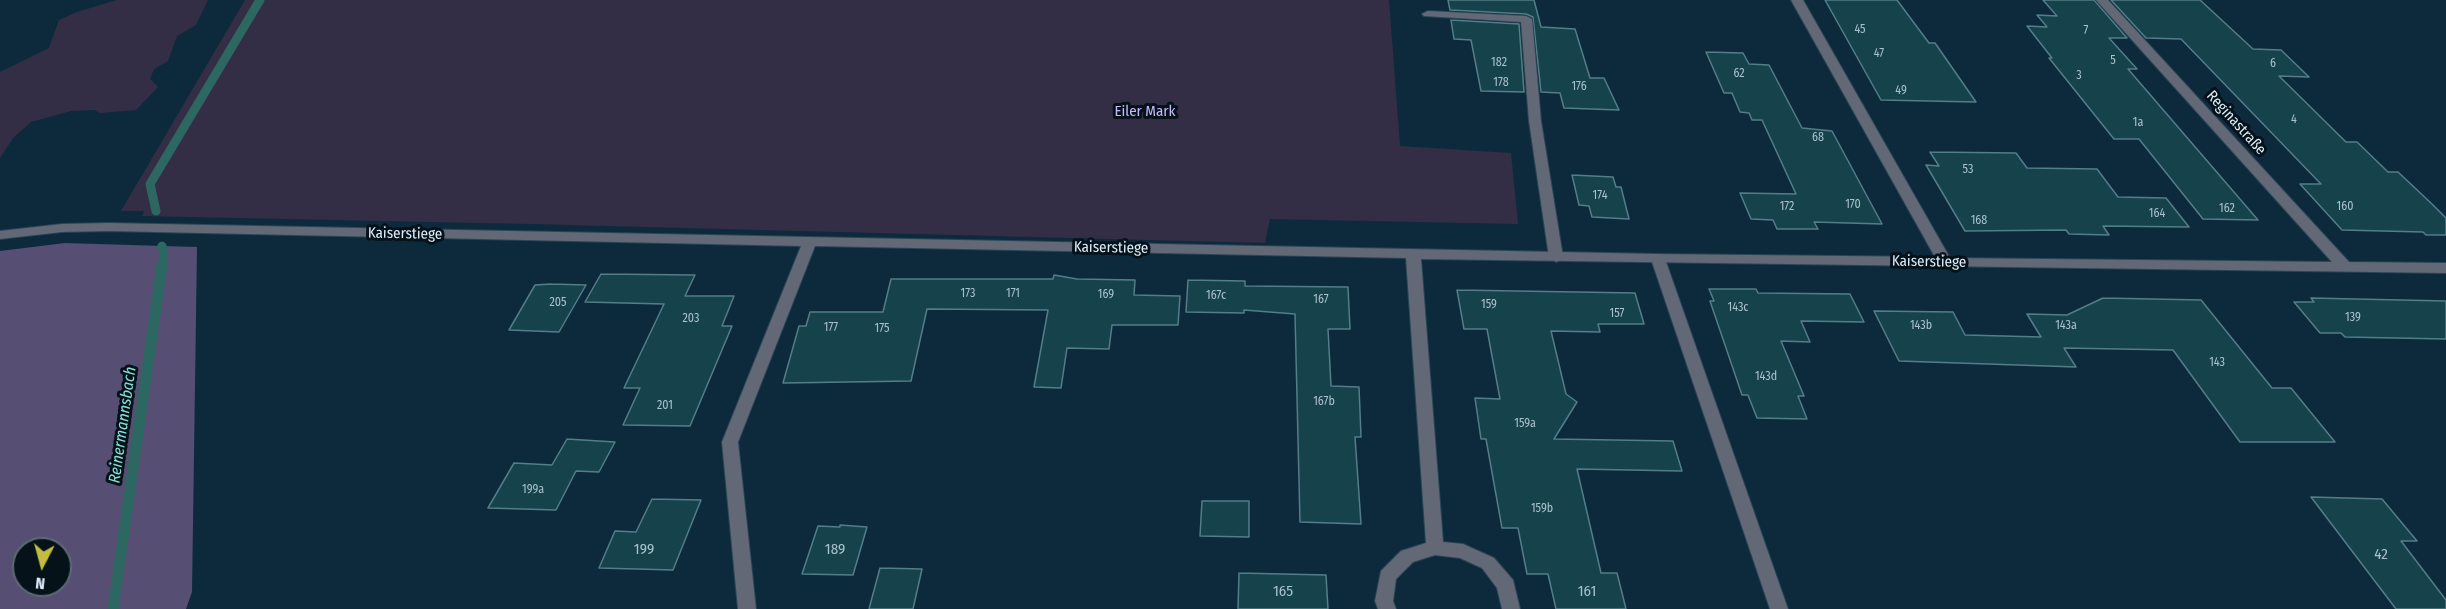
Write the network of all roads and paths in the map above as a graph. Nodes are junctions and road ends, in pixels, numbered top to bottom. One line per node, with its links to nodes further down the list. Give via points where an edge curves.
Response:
1 (1797, 0): 9 (street)
2 (2102, 0): 10 (street, Reginastraße)
3 (1428, 14): 7 (street, via 1526,19 1535,121)
4 (0, 235): 5 (street, Kaiserstiege, via 109,227)
5 (810, 242): 6 (street, Kaiserstiege); 13 (street, via 730,442)
6 (1413, 253): 7 (street, Kaiserstiege); 12 (street)
7 (1556, 257): 8 (street, Kaiserstiege)
8 (1658, 259): 9 (street, Kaiserstiege); 16 (street)
9 (1945, 262): 10 (street, Kaiserstiege)
10 (2346, 268): 11 (street, Kaiserstiege)
11 (2446, 268)
12 (1436, 548): 14 (street, via 1407,556 1387,576); 15 (street, via 1463,551 1488,564 1506,585)
13 (747, 609)
14 (1387, 609)
15 (1511, 609)
16 (1779, 609)

